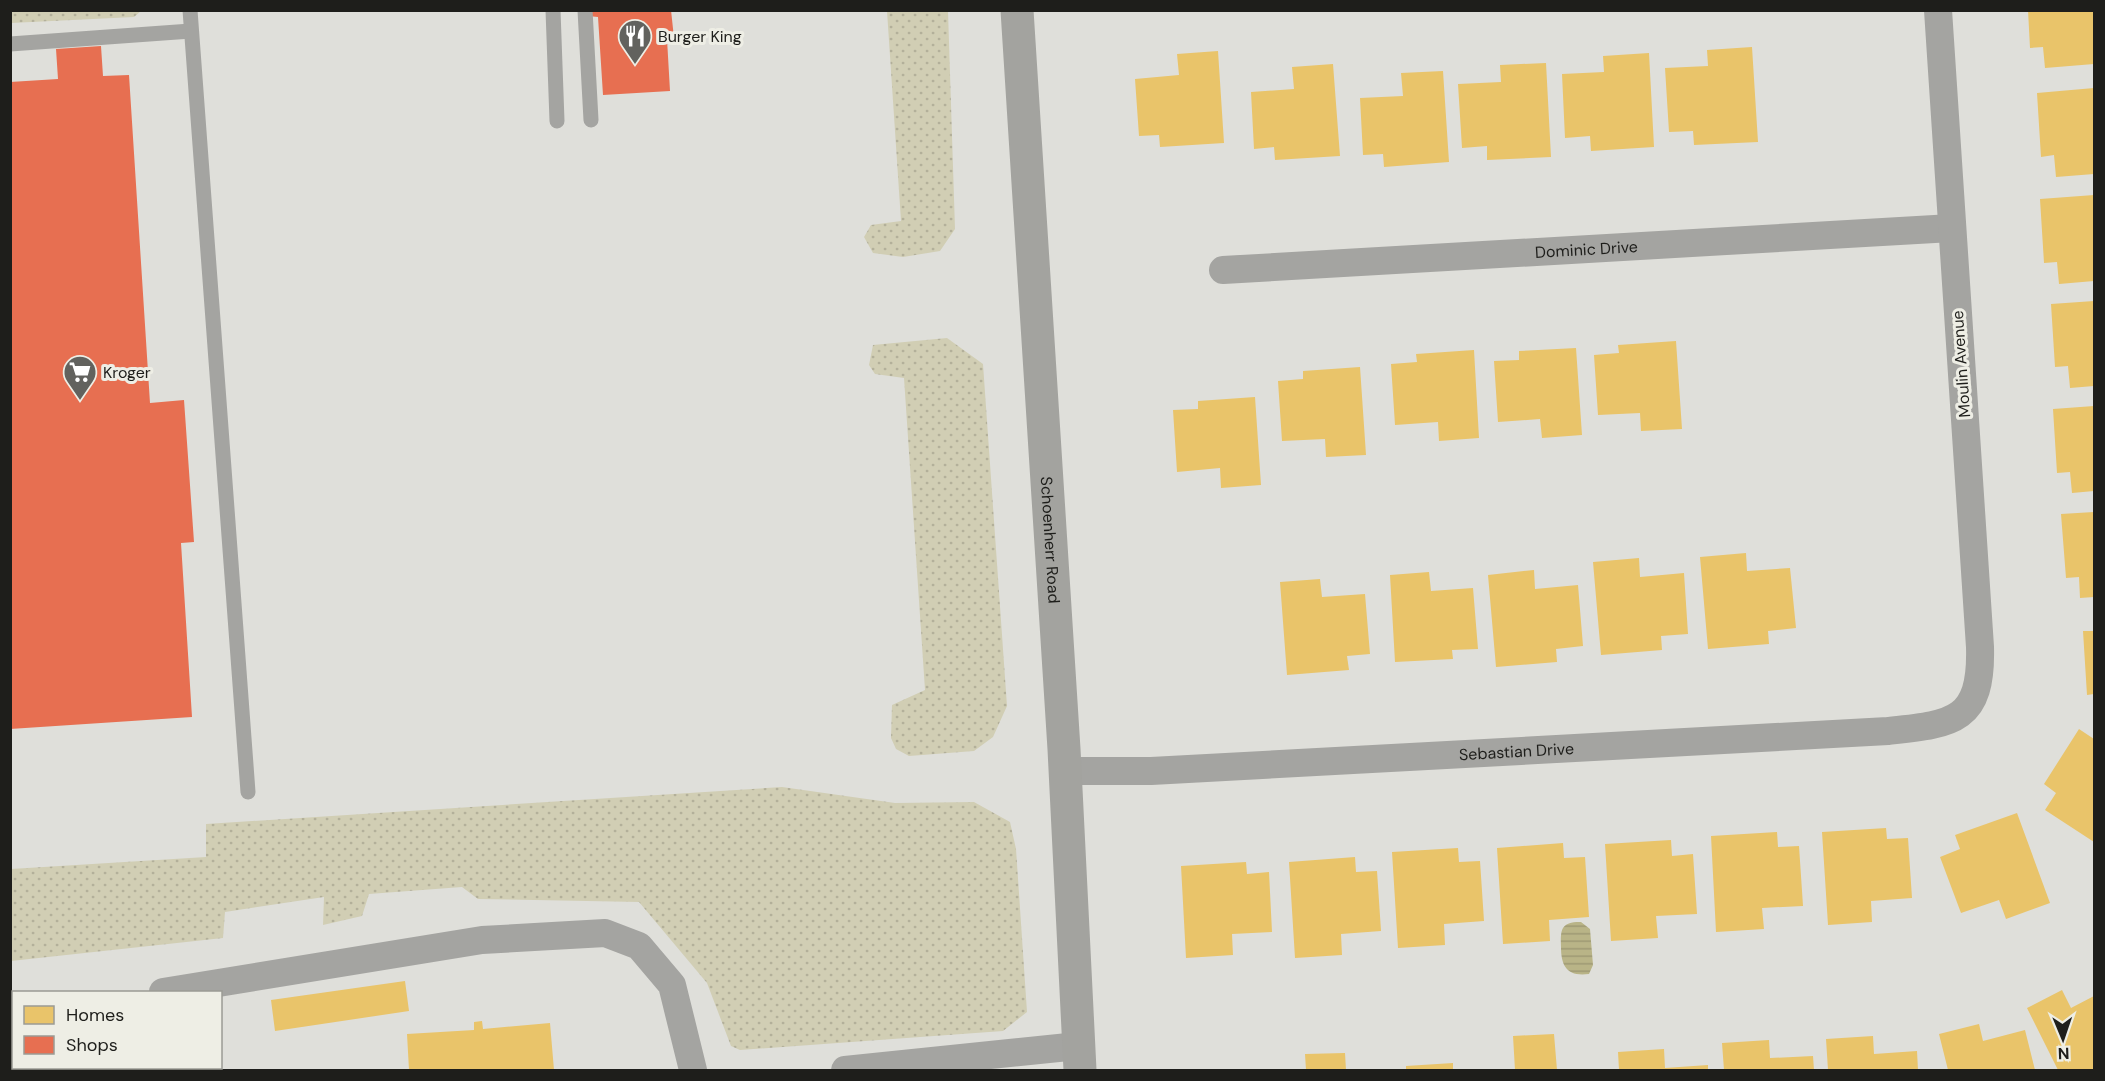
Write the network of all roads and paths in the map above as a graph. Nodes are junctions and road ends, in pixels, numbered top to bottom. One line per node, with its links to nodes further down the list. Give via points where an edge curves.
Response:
1 (190, 10): 6 (lane)
2 (553, 10): 9 (lane)
3 (585, 10): 8 (lane)
4 (1017, 10): 13 (main road, Schoenherr Road)
5 (1938, 10): 10 (street, Moulin Avenue)
6 (191, 31): 7 (lane); 14 (lane)
7 (10, 44)
8 (591, 120)
9 (557, 121)
10 (1952, 228): 11 (street, Dominic Drive); 12 (street, Moulin Avenue, via 1980,670 1975,694)
11 (1223, 270)
12 (1963, 713): 13 (street, Sebastian Drive, via 1931,726 1888,731 1151,771)
13 (1065, 771): 16 (main road, Schoenherr Road)
14 (248, 792)
15 (175, 991): 17 (street, via 482,940 605,933 639,946 672,985)
16 (1079, 1058): 18 (street)
17 (693, 1071)
18 (845, 1071)

